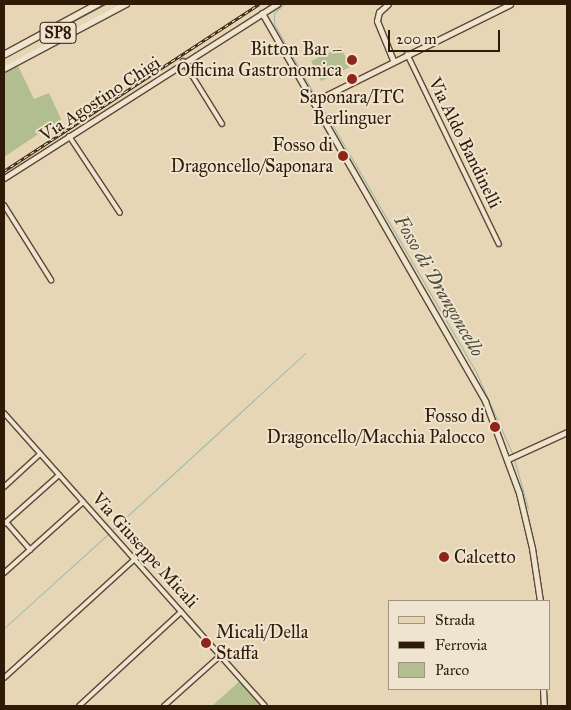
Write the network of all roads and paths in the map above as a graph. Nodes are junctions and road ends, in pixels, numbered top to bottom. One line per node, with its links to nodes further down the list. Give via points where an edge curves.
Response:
1 (98, 4): 9 (main road)
2 (114, 4): 12 (main road, SP8)
3 (126, 4): 13 (main road)
4 (277, 4): 7 (street, Via Agostino Chigi)
5 (388, 4): 10 (street, via 379,12 377,21)
6 (510, 4): 8 (street)
7 (262, 13): 11 (street, Via Agostino Chigi); 14 (street)
8 (407, 54): 10 (street); 20 (street, Via Aldo Bandinelli)
9 (4, 55)
10 (393, 60): 14 (street)
11 (183, 61): 15 (street); 16 (street, Via Agostino Chigi)
12 (4, 64)
13 (4, 69)
14 (314, 101): 25 (street, via 450,336)
15 (222, 124)
16 (70, 136): 17 (street, Via Agostino Chigi); 19 (street)
17 (4, 178)
18 (4, 205): 21 (street)
19 (120, 213)
20 (499, 244)
21 (51, 280)
22 (4, 413): 24 (street, Via Giuseppe Micali)
23 (567, 432): 25 (street)
24 (40, 454): 26 (street, Via Giuseppe Micali); 27 (street)
25 (512, 457): 33 (street)
26 (59, 475): 28 (street, Via Giuseppe Micali); 29 (street)
27 (4, 487)
28 (83, 502): 30 (street); 31 (street, Via Giuseppe Micali)
29 (5, 523): 30 (street)
30 (30, 550): 32 (street)
31 (135, 560): 34 (street, Via Giuseppe Micali); 36 (street)
32 (4, 573)
33 (540, 600)
34 (181, 612): 35 (street, Via Giuseppe Micali); 38 (street)
35 (220, 656): 39 (street); 40 (street, Via Giuseppe Micali)
36 (4, 678)
37 (543, 690): 41 (street)
38 (79, 706)
39 (164, 706)
40 (265, 706)
41 (544, 706)

